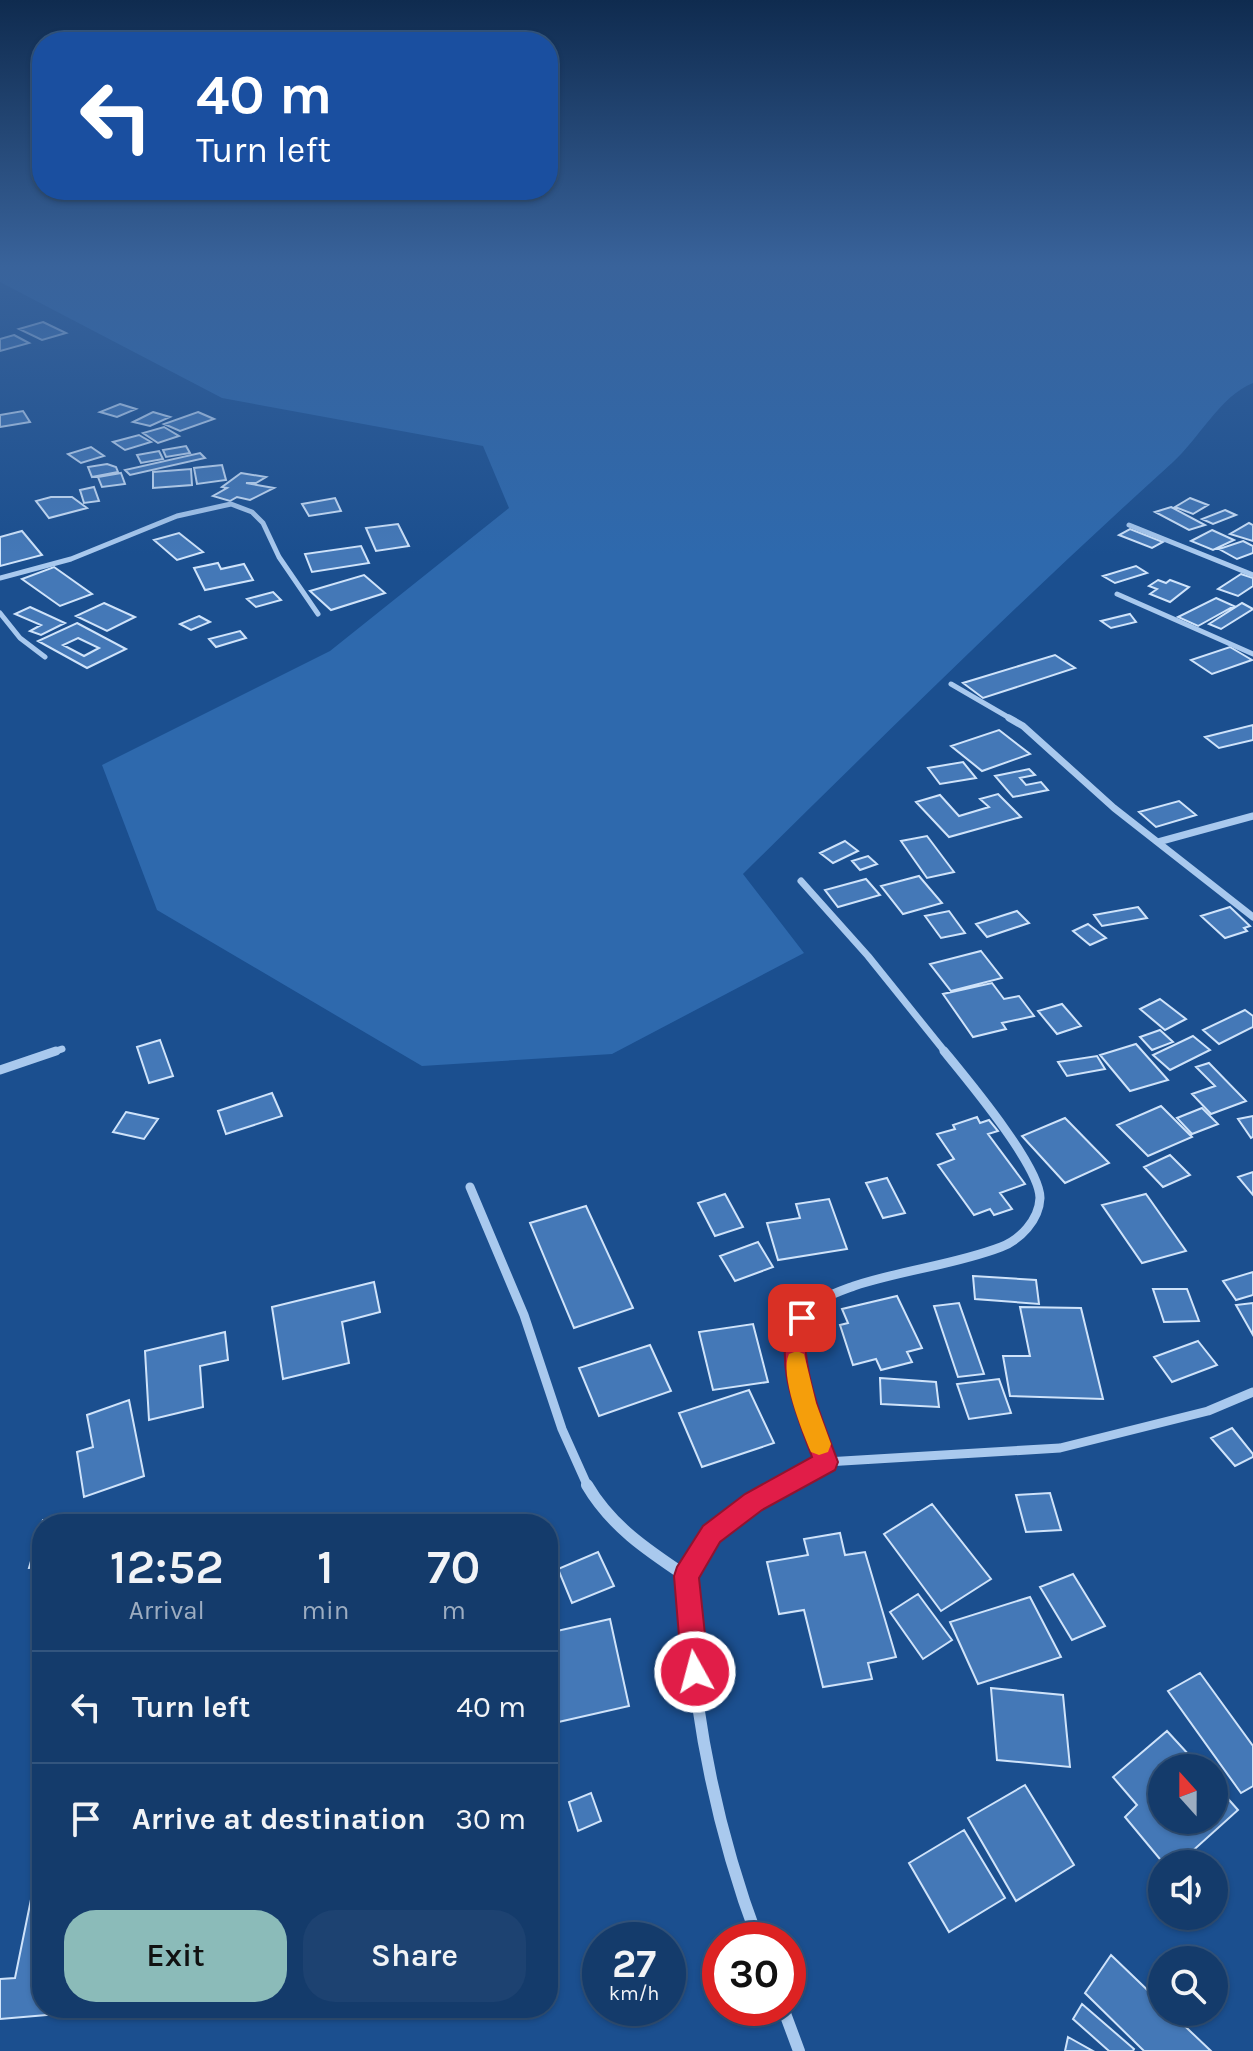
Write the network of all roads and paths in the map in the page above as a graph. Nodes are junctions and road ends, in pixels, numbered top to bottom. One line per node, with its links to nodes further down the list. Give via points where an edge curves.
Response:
1 (1129, 525): 2 (street)
2 (1253, 575)
3 (0, 578): 6 (street, via 71,559 177,516 231,504 263,523)
4 (1117, 594): 7 (street)
5 (0, 613): 8 (street)
6 (318, 614)
7 (1253, 654)
8 (45, 657)
9 (951, 684): 11 (street, via 1023,726)
10 (1253, 816): 11 (street)
11 (1158, 842): 13 (street)
12 (801, 881): 18 (street, via 1002,1123 1040,1198 1026,1233 1002,1247 825,1296 802,1318 794,1350)
13 (1253, 917)
14 (62, 1049): 15 (street)
15 (0, 1070)
16 (470, 1187): 19 (street, via 583,1479 608,1517)
17 (1253, 1392): 18 (street, via 1208,1411 1060,1448)
18 (826, 1462): 19 (street, via 753,1502 712,1534)
19 (686, 1576): 20 (street, via 712,1784)
20 (751, 1922)
21 (790, 2026): 22 (street)
22 (799, 2051)

